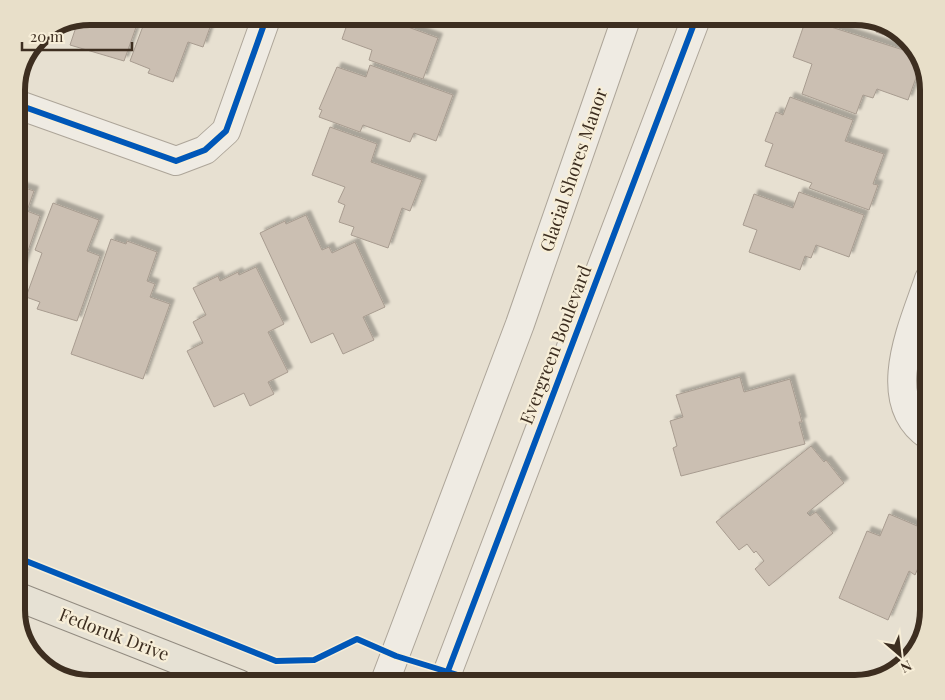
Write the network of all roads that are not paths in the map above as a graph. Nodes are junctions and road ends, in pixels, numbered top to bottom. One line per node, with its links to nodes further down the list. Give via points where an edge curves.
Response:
1 (264, 25): 4 (street, via 226,131 204,150 176,161)
2 (625, 25): 9 (street, Glacial Shores Manor, via 520,324)
3 (694, 25): 10 (street, Evergreen Boulevard)
4 (25, 107)
5 (920, 305): 6 (street, via 904,352 902,393 912,417)
6 (920, 426)
7 (25, 600): 8 (main road, Fedoruk Drive)
8 (216, 675)
9 (387, 675)
10 (446, 675)

